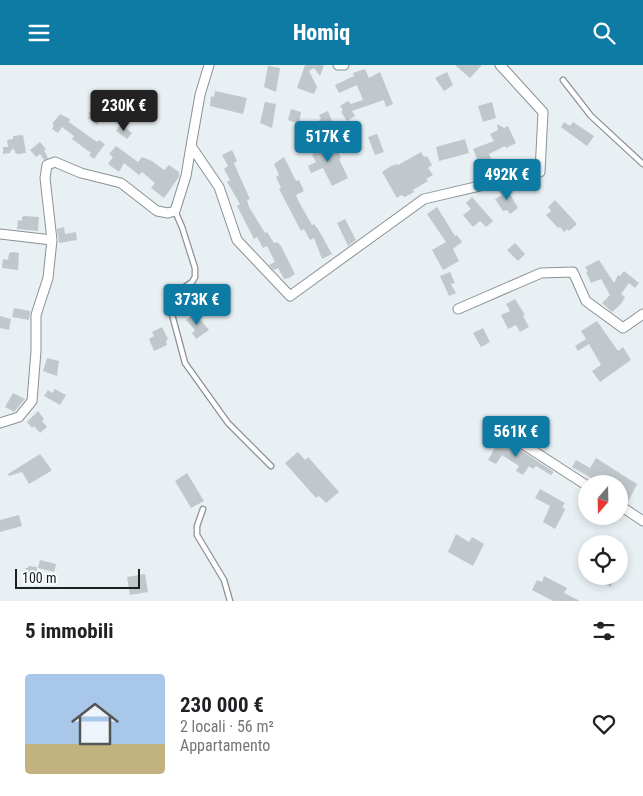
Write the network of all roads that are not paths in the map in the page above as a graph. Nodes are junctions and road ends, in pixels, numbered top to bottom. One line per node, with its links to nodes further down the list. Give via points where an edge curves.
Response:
1 (209, 65): 6 (street)
2 (338, 65): 3 (street)
3 (344, 65)
4 (500, 65): 6 (street, via 543,111 540,172 424,199 290,296 237,240 219,187)
5 (563, 80): 7 (lane, via 591,117)
6 (191, 146): 8 (street)
7 (643, 164)
8 (175, 211): 10 (street, via 157,211 121,183 80,173 54,162 45,169); 15 (lane, via 195,267 192,282 174,294 170,307 185,363 228,423)
9 (0, 235): 10 (street)
10 (52, 240): 13 (street, via 48,279 36,315 32,401 19,417)
11 (458, 309): 12 (street, via 542,273 573,272 586,301 623,328)
12 (643, 314)
13 (0, 423)
14 (512, 437): 16 (street)
15 (270, 466)
16 (578, 480)
17 (203, 509): 20 (lane, via 197,535 224,580)
18 (628, 511): 19 (street)
19 (643, 521)
20 (230, 601)

